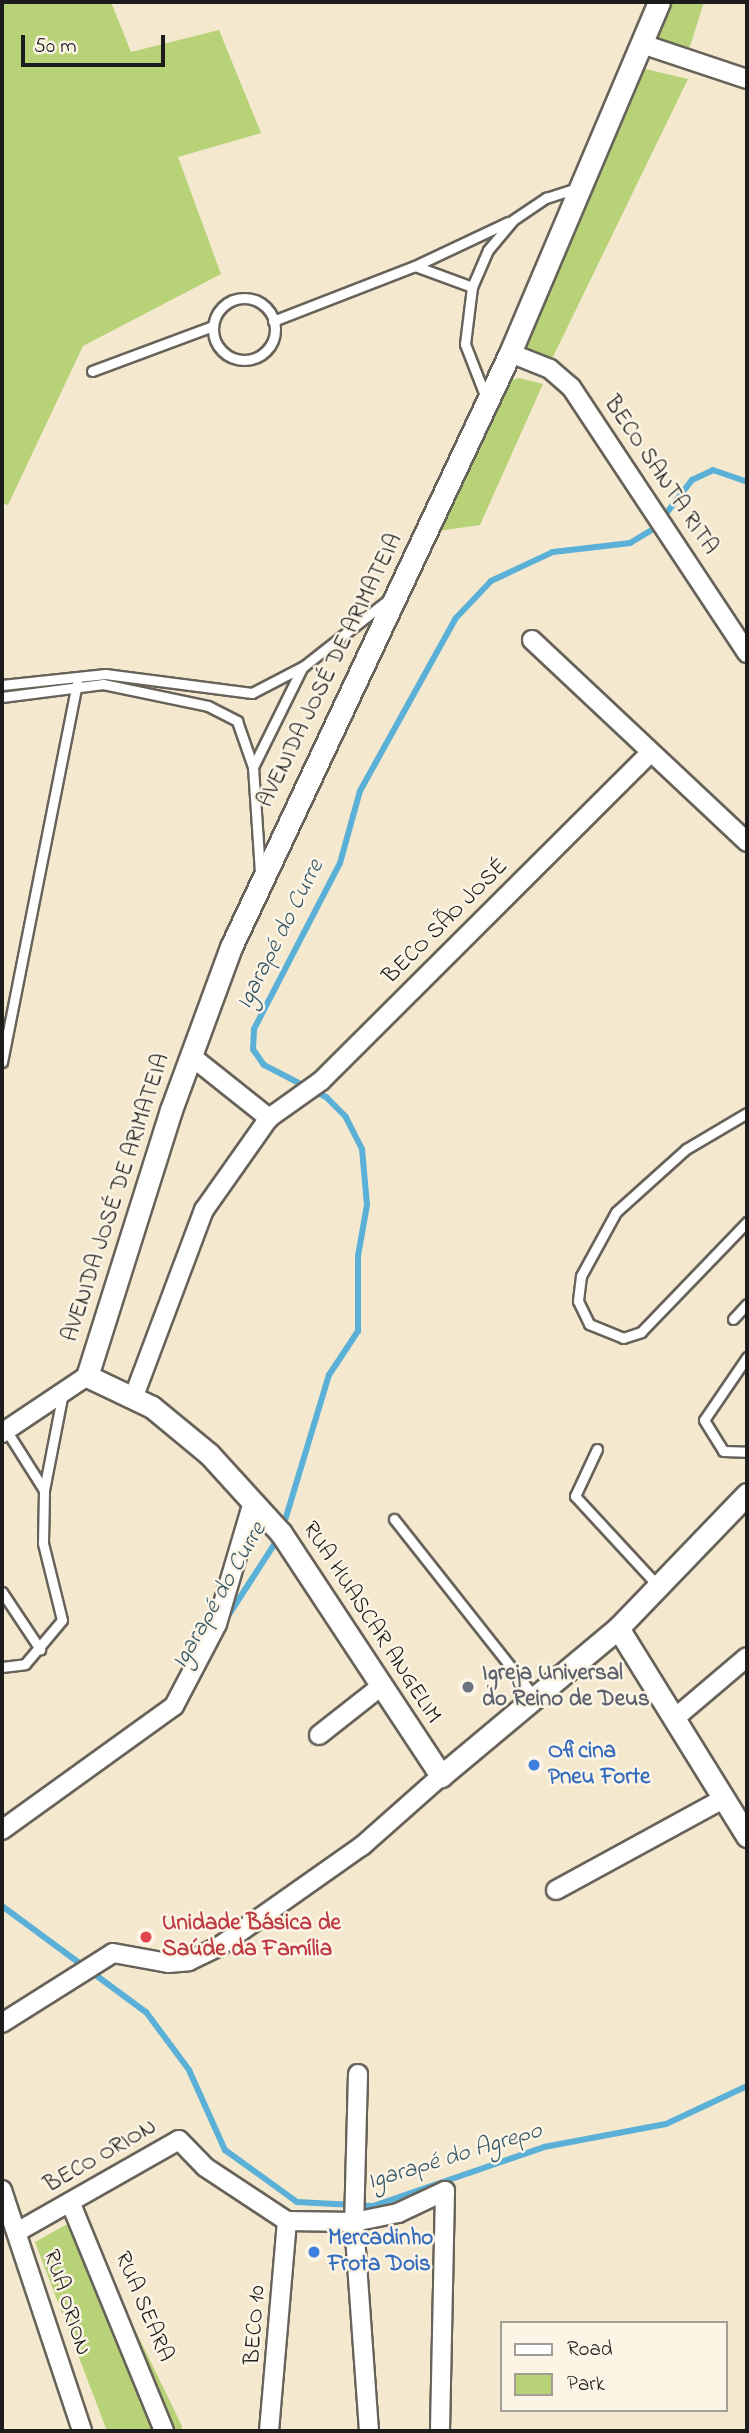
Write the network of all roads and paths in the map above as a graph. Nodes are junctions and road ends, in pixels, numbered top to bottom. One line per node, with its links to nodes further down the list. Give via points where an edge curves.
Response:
1 (659, 2): 2 (street, AVENIDA JOSÉ DE ARIMATEIA)
2 (645, 45): 3 (street); 4 (street, AVENIDA JOSÉ DE ARIMATEIA)
3 (747, 79)
4 (583, 185): 5 (lane, via 546,198); 10 (street, AVENIDA JOSÉ DE ARIMATEIA)
5 (513, 220): 6 (lane); 7 (lane, via 488,250)
6 (415, 266): 7 (lane); 8 (lane)
7 (471, 287): 12 (lane, via 466,344)
8 (273, 320): 9 (lane, via 247,299 224,306); 9 (lane, via 271,344 240,360 219,349)
9 (213, 326): 11 (lane)
10 (510, 353): 12 (street, AVENIDA JOSÉ DE ARIMATEIA); 15 (street, BECO SANTA RITA, via 550,369 570,387)
11 (92, 371)
12 (487, 401): 13 (street, AVENIDA JOSÉ DE ARIMATEIA)
13 (398, 592): 16 (lane); 23 (street, AVENIDA JOSÉ DE ARIMATEIA)
14 (532, 640): 20 (street)
15 (747, 653)
16 (304, 666): 17 (lane, via 247,694 106,674); 21 (lane)
17 (77, 681): 18 (lane); 19 (lane); 21 (lane, via 110,685 232,717 242,726); 25 (lane)
18 (2, 685)
19 (2, 697)
20 (650, 753): 22 (street); 27 (street, BECO SÃO JOSÉ, via 321,1081)
21 (253, 766): 23 (lane)
22 (747, 842)
23 (261, 878): 24 (street, AVENIDA JOSÉ DE ARIMATEIA)
24 (191, 1056): 27 (street); 32 (street, AVENIDA JOSÉ DE ARIMATEIA)
25 (2, 1062)
26 (747, 1113): 28 (lane, via 686,1149 616,1212 581,1276 578,1301 589,1324 623,1338 641,1332)
27 (269, 1118): 34 (street, BECO SÃO JOSÉ, via 204,1210)
28 (747, 1222)
29 (747, 1304): 30 (lane)
30 (733, 1319)
31 (747, 1357): 37 (lane, via 704,1419 723,1451)
32 (86, 1376): 33 (street); 34 (street, RUA HUASCAR ANGELIM)
33 (64, 1391): 35 (street); 38 (lane)
34 (134, 1396): 40 (street, RUA HUASCAR ANGELIM, via 209,1454)
35 (4, 1432): 38 (lane)
36 (597, 1449): 42 (lane, via 575,1496)
37 (747, 1452)
38 (44, 1490): 45 (lane, via 43,1543 62,1620)
39 (747, 1494): 42 (street)
40 (253, 1502): 48 (street, RUA HUASCAR ANGELIM, via 312,1573); 54 (street, via 217,1624 174,1706)
41 (394, 1519): 49 (lane)
42 (657, 1586): 44 (street)
43 (2, 1592): 45 (lane)
44 (618, 1628): 49 (street); 50 (street)
45 (40, 1649): 47 (lane, via 25,1664)
46 (747, 1657): 50 (street)
47 (2, 1667)
48 (380, 1686): 51 (street); 52 (street, RUA HUASCAR ANGELIM)
49 (536, 1697): 52 (street)
50 (675, 1718): 53 (street)
51 (319, 1735)
52 (441, 1776): 57 (street, via 362,1846 220,1946 189,1961 113,1953)
53 (723, 1799): 55 (street); 56 (street)
54 (2, 1830)
55 (747, 1836)
56 (556, 1890)
57 (2, 2023)
58 (358, 2074): 62 (street)
59 (2, 2190): 63 (street, RUA ORION)
60 (71, 2204): 61 (street, BECO ORION, via 179,2140 205,2167); 63 (street, BECO ORION); 65 (street, RUA SEARA)
61 (287, 2221): 62 (street); 66 (street, BECO 10)
62 (354, 2222): 67 (street); 68 (street, via 398,2213 445,2191)
63 (17, 2232): 64 (street, RUA ORION)
64 (82, 2431)
65 (164, 2431)
66 (269, 2431)
67 (369, 2431)
68 (440, 2431)

